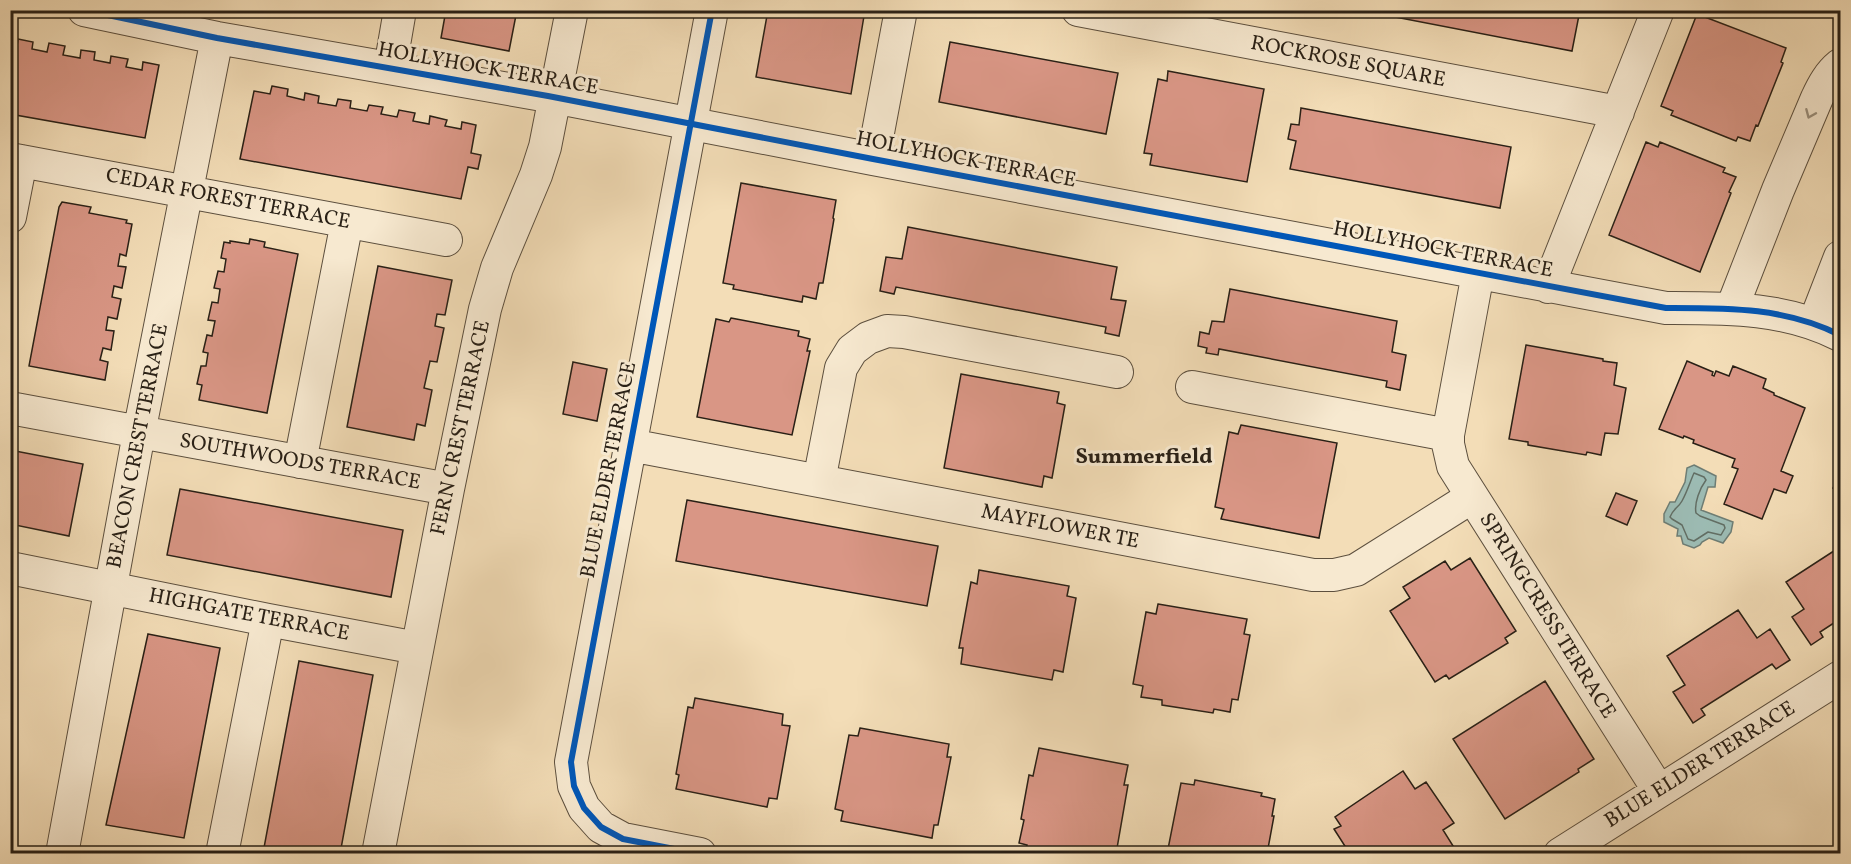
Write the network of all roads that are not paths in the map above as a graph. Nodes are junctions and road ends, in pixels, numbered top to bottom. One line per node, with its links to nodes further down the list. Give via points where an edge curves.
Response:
1 (84, 10): 8 (street, HOLLYHOCK TERRACE)
2 (400, 10): 10 (street)
3 (572, 10): 11 (street, FERN CREST TERRACE)
4 (712, 10): 13 (street, BLUE ELDER TERRACE)
5 (901, 10): 14 (street)
6 (1078, 10): 12 (street, ROCKROSE SQUARE)
7 (1658, 10): 12 (street)
8 (217, 38): 10 (street, HOLLYHOCK TERRACE); 16 (street, BEACON CREST TERRACE)
9 (1840, 65): 23 (street, one-way to 23, via 1816,98)
10 (390, 68): 11 (street, HOLLYHOCK TERRACE)
11 (555, 98): 13 (street, HOLLYHOCK TERRACE); 33 (street, FERN CREST TERRACE, via 536,175 496,268)
12 (1618, 112): 22 (street)
13 (691, 124): 14 (street, HOLLYHOCK TERRACE); 30 (street, BLUE ELDER TERRACE)
14 (873, 159): 21 (street, HOLLYHOCK TERRACE)
15 (16, 160): 16 (street, CEDAR FOREST TERRACE); 17 (street)
16 (188, 191): 18 (street, CEDAR FOREST TERRACE); 28 (street, BEACON CREST TERRACE)
17 (10, 217)
18 (347, 222): 19 (street, CEDAR FOREST TERRACE); 31 (street)
19 (446, 240)
20 (1840, 257): 24 (street)
21 (1478, 273): 22 (street, HOLLYHOCK TERRACE); 29 (street, SPRINGCRESS TERRACE)
22 (1548, 287): 23 (street, HOLLYHOCK TERRACE, via 1666,308)
23 (1732, 308): 24 (street, HOLLYHOCK TERRACE, via 1770,312)
24 (1827, 329)
25 (1117, 372): 32 (street, via 887,331 852,350 841,368)
26 (1192, 387): 29 (street)
27 (10, 408): 28 (street, SOUTHWOODS TERRACE)
28 (139, 433): 31 (street, SOUTHWOODS TERRACE); 36 (street, BEACON CREST TERRACE)
29 (1448, 435): 34 (street, SPRINGCRESS TERRACE, via 1453,465)
30 (630, 445): 32 (street, MAYFLOWER TE); 44 (street, BLUE ELDER TERRACE, via 571,762 574,786 584,808 601,827 623,839)
31 (300, 462): 33 (street, SOUTHWOODS TERRACE)
32 (819, 481): 34 (street, MAYFLOWER TE, via 1334,575 1356,570)
33 (448, 489): 38 (street, FERN CREST TERRACE)
34 (1472, 497): 40 (street, SPRINGCRESS TERRACE)
35 (10, 568): 36 (street, HIGHGATE TERRACE)
36 (111, 588): 37 (street, HIGHGATE TERRACE); 41 (street, BEACON CREST TERRACE)
37 (268, 620): 38 (street, HIGHGATE TERRACE); 42 (street)
38 (417, 648): 43 (street, FERN CREST TERRACE)
39 (1840, 677): 40 (street, BLUE ELDER TERRACE)
40 (1659, 791): 45 (street, BLUE ELDER TERRACE)
41 (62, 854)
42 (222, 854)
43 (378, 854)
44 (700, 854)
45 (1560, 854)

